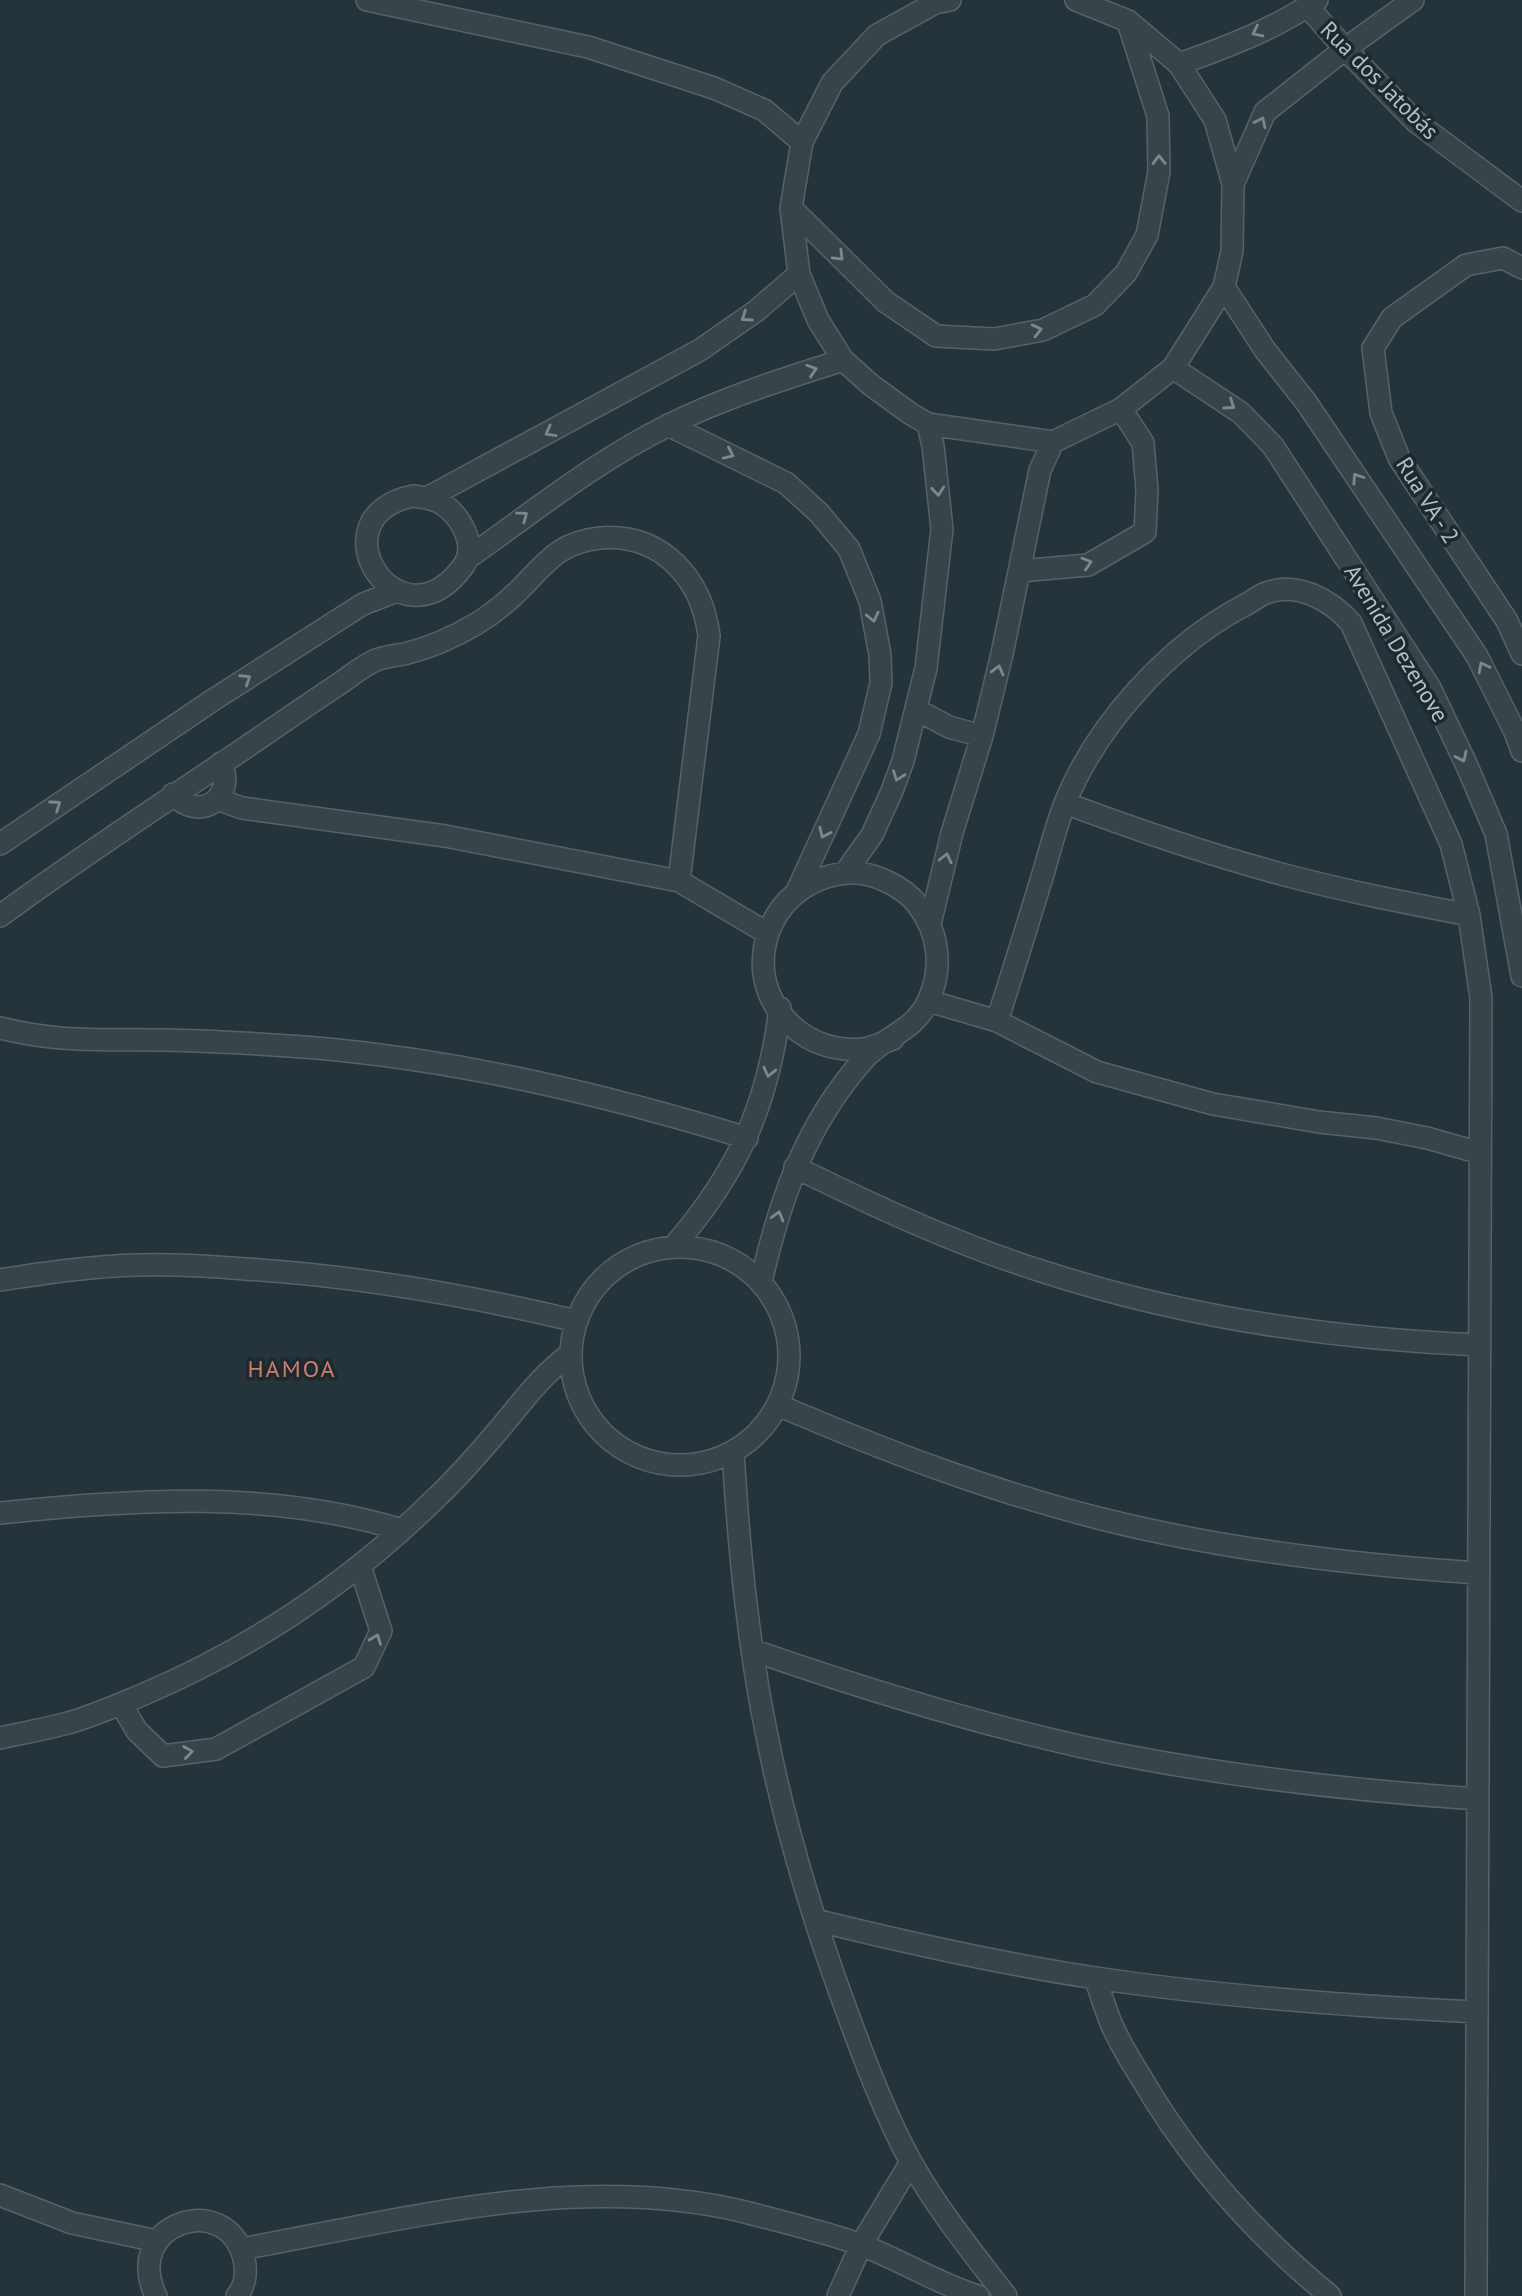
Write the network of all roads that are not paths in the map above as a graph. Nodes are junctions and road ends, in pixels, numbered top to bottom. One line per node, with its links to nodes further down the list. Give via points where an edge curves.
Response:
1 (367, 0): 9 (street, via 588,47 702,84 764,110)
2 (950, 0): 9 (street, via 935,3 877,35 832,83)
3 (1076, 0): 6 (street)
4 (1413, 0): 7 (street)
5 (1313, 3): 7 (street, Rua dos Jatobás); 8 (street, one-way to 8, via 1214,52)
6 (1128, 21): 8 (street); 12 (street, one-way to 6, via 886,302 936,336 994,339 1043,330 1095,304 1126,272 1147,235 1159,172 1158,116)
7 (1345, 49): 10 (street, one-way to 7, via 1265,112); 11 (street, Rua dos Jatobás, via 1416,122)
8 (1179, 64): 10 (street, via 1215,120)
9 (802, 142): 12 (street)
10 (1233, 184): 15 (street, via 1232,251)
11 (1522, 201)
12 (791, 208): 14 (street)
13 (1522, 268): 26 (street, Rua VA - 2, via 1503,258 1466,265 1392,318 1373,348 1381,413 1399,458 1507,621)
14 (799, 274): 16 (street, via 818,320); 22 (street, one-way to 22, via 756,311 700,349)
15 (1224, 287): 17 (street); 29 (street, one-way to 15, via 1477,656)
16 (843, 359): 19 (street, via 871,385); 20 (street, one-way to 16, via 730,397)
17 (1173, 368): 18 (street); 42 (street, Avenida Dezenove, one-way to 42, via 1241,413 1273,446 1430,688 1496,834)
18 (1121, 409): 21 (street); 24 (street, one-way to 18, via 1088,565 1145,532 1143,443)
19 (928, 424): 21 (street); 27 (street, one-way to 27, via 942,529)
20 (668, 425): 23 (street, one-way to 20, via 595,466); 37 (street, one-way to 37, via 786,483 849,549 870,601 880,655 876,707 869,734)
21 (1053, 442): 24 (street, via 1040,470)
22 (427, 498): 23 (street, via 441,503 461,522); 25 (street, via 398,499 386,506 369,530 369,559 384,583)
23 (469, 557): 25 (street, via 439,589 426,594)
24 (1020, 571): 28 (street, one-way to 24)
25 (397, 591): 34 (street, one-way to 25, via 363,604)
26 (1522, 654)
27 (917, 710): 28 (street, via 949,727); 35 (street, one-way to 35, via 892,791 872,835)
28 (982, 736): 40 (street, one-way to 28)
29 (1522, 751)
30 (221, 763): 31 (street); 32 (street, via 226,778); 36 (street, via 374,660 441,642 485,618 562,550 597,538 627,539 657,550 684,572 699,594 707,619 709,636)
31 (173, 794): 32 (street, via 195,808); 39 (street)
32 (218, 799): 36 (street, via 242,807 432,834)
33 (1065, 803): 38 (street, via 1284,875); 38 (street, via 1112,722 1179,650 1268,592 1305,592 1331,604 1351,623 1451,844); 45 (street)
34 (0, 844)
35 (845, 873): 37 (street, via 820,878); 40 (street, via 863,872 884,879 916,902)
36 (679, 881): 41 (street)
37 (797, 891): 41 (street, via 778,910)
38 (1468, 915): 49 (street, via 1481,998)
39 (0, 916)
40 (930, 924): 43 (street, via 937,976)
41 (767, 933): 44 (street, via 762,959 766,985)
42 (1522, 976)
43 (929, 1001): 45 (street); 47 (street, via 914,1023)
44 (777, 1009): 47 (street, via 794,1029 817,1043 842,1049 868,1048); 48 (street, one-way to 48, via 769,1075)
45 (997, 1021): 49 (street, via 1097,1072 1213,1104 1376,1128)
46 (0, 1028): 48 (street, via 82,1041 239,1042 403,1058 606,1097)
47 (893, 1039): 50 (street, via 866,1056 851,1075)
48 (747, 1138): 51 (street, via 715,1195)
49 (1480, 1153): 55 (street)
50 (795, 1167): 53 (street, one-way to 50); 55 (street, via 939,1234 1038,1270 1165,1306 1290,1329)
51 (674, 1246): 53 (street, via 716,1253); 54 (street, via 642,1253 614,1268 591,1292)
52 (0, 1280): 54 (street, via 138,1265 283,1271 429,1290)
53 (761, 1282): 57 (street, via 779,1310 788,1341 788,1374)
54 (576, 1321): 56 (street)
55 (1480, 1345): 62 (street)
56 (571, 1353): 58 (street, via 575,1386 589,1416 611,1440 638,1457 670,1465 702,1463); 60 (street, via 547,1371 471,1462)
57 (778, 1405): 58 (street, via 759,1432); 62 (street, via 963,1478 1102,1519 1314,1559)
58 (733, 1452): 63 (street)
59 (0, 1513): 60 (street, via 212,1501 318,1510)
60 (402, 1530): 61 (street)
61 (360, 1566): 64 (street, via 257,1637); 64 (street, one-way to 61, via 137,1731 163,1756 216,1749 364,1667 381,1630)
62 (1479, 1573): 66 (street)
63 (752, 1650): 66 (street, via 916,1704 1084,1747 1271,1780); 67 (street, via 768,1741)
64 (121, 1704): 65 (street, via 69,1723)
65 (0, 1738)
66 (1478, 1799): 69 (street)
67 (816, 1920): 68 (street); 70 (street, via 852,2025)
68 (1095, 1978): 69 (street, via 1285,2001); 80 (street, via 1129,2059 1202,2168 1261,2234)
69 (1477, 2011): 81 (street)
70 (911, 2162): 73 (street); 79 (street)
71 (0, 2195): 72 (street, via 72,2223)
72 (157, 2241): 74 (street, via 167,2230 194,2220 222,2227); 76 (street, via 148,2268)
73 (861, 2245): 74 (street, via 747,2213 607,2197 474,2206); 77 (street); 78 (street)
74 (241, 2249): 75 (street, via 245,2278)
75 (241, 2295)
76 (156, 2296)
77 (838, 2296)
78 (978, 2296)
79 (1006, 2296)
80 (1329, 2296)
81 (1476, 2296)

